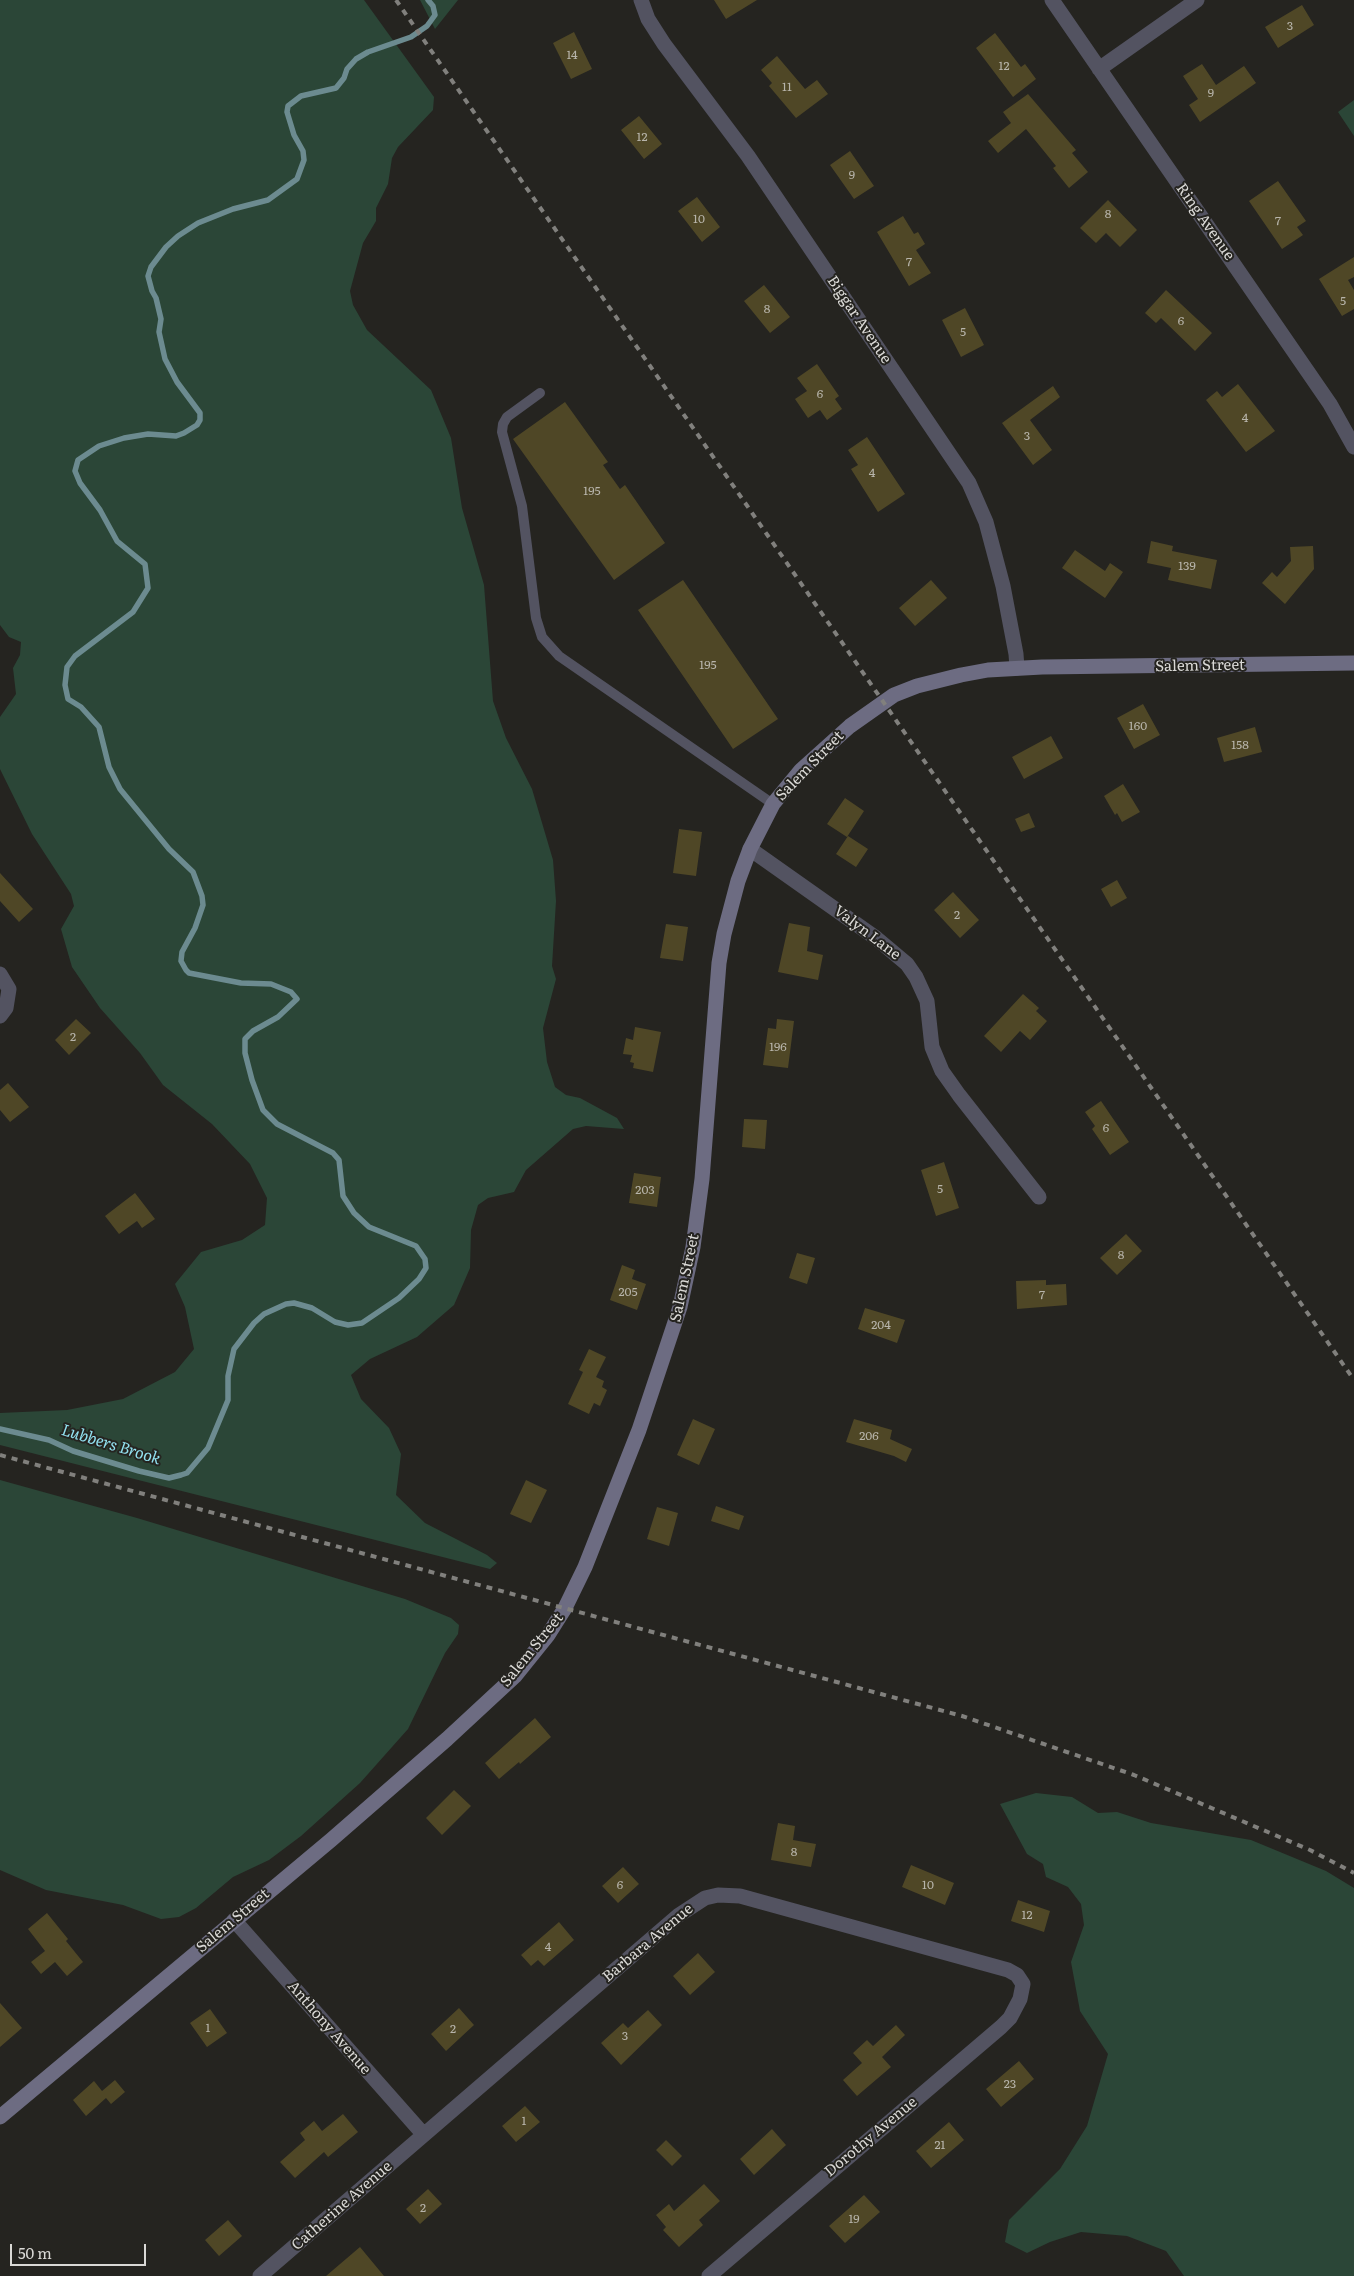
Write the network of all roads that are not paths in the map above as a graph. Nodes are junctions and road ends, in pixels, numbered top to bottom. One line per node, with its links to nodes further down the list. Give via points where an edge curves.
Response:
1 (641, 0): 8 (street, Biggar Avenue, via 648,19 664,44 748,156 969,483 986,522 1003,586)
2 (1052, 0): 4 (street, Ring Avenue)
3 (1197, 0): 4 (street)
4 (1099, 69): 6 (street, Ring Avenue, via 1330,404)
5 (540, 393): 9 (lane, via 507,417 502,432 522,506 536,618 542,636 559,656)
6 (1354, 447)
7 (1354, 663): 8 (street, Salem Street)
8 (1017, 668): 9 (street, Salem Street, via 961,675 894,695 831,742)
9 (773, 804): 10 (street, Salem Street)
10 (750, 849): 13 (street, Valyn Lane, via 876,938 907,964 927,1001 932,1047 942,1071); 14 (street, Salem Street, via 730,909 719,963 702,1179 680,1307 639,1430 576,1588 548,1635 491,1699 331,1840)
11 (0, 974): 12 (street, via 9,989 6,1008)
12 (0, 1016)
13 (1039, 1197)
14 (234, 1920): 16 (street, Salem Street); 17 (street, Anthony Avenue)
15 (1022, 1991): 17 (street, Barbara Avenue, via 1020,1978 1008,1970 740,1896 705,1898 679,1915); 19 (street, Dorothy Avenue, via 1014,2012 1001,2027)
16 (0, 2117)
17 (424, 2135): 18 (street, Catherine Avenue)
18 (260, 2276)
19 (709, 2276)

